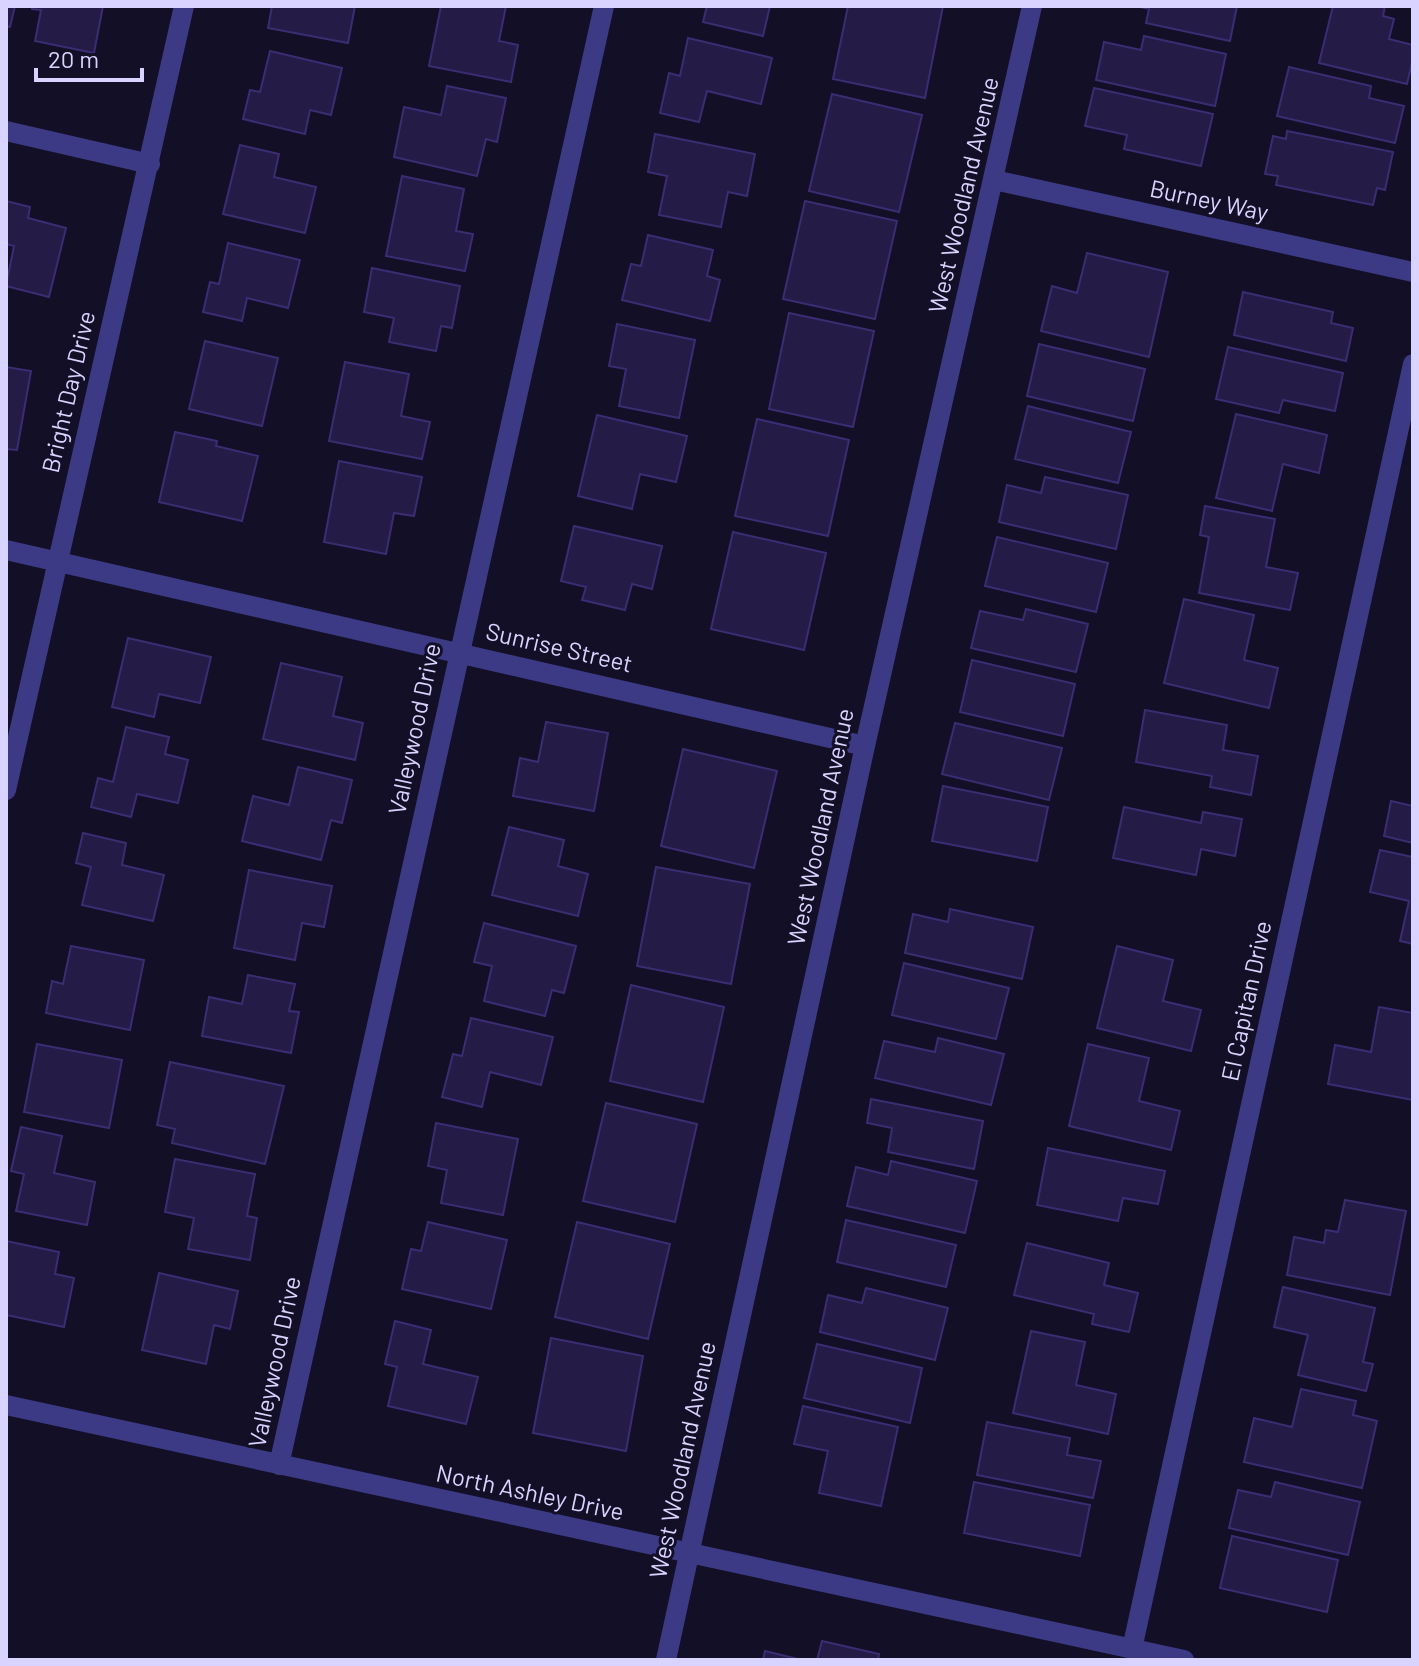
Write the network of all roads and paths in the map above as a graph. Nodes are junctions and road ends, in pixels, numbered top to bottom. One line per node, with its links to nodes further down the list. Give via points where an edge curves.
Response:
1 (184, 6): 5 (street, Bright Day Drive)
2 (604, 6): 11 (street, Valleywood Drive)
3 (1032, 6): 6 (street, West Woodland Avenue)
4 (6, 131): 5 (street)
5 (150, 164): 10 (street, Bright Day Drive)
6 (994, 180): 7 (street, Burney Way); 12 (street, West Woodland Avenue)
7 (1413, 272)
8 (1413, 364): 17 (street, El Capitan Drive)
9 (6, 550): 10 (street, Sunrise Street)
10 (56, 562): 11 (street, Sunrise Street); 13 (street, Bright Day Drive)
11 (459, 651): 12 (street, Sunrise Street); 15 (street, Valleywood Drive)
12 (865, 746): 16 (street, West Woodland Avenue)
13 (6, 790)
14 (6, 1405): 15 (street, North Ashley Drive)
15 (279, 1465): 16 (street, North Ashley Drive)
16 (689, 1554): 17 (street, North Ashley Drive); 18 (street, West Woodland Avenue)
17 (1132, 1649): 19 (street, North Ashley Drive)
18 (666, 1660)
19 (1184, 1660)

